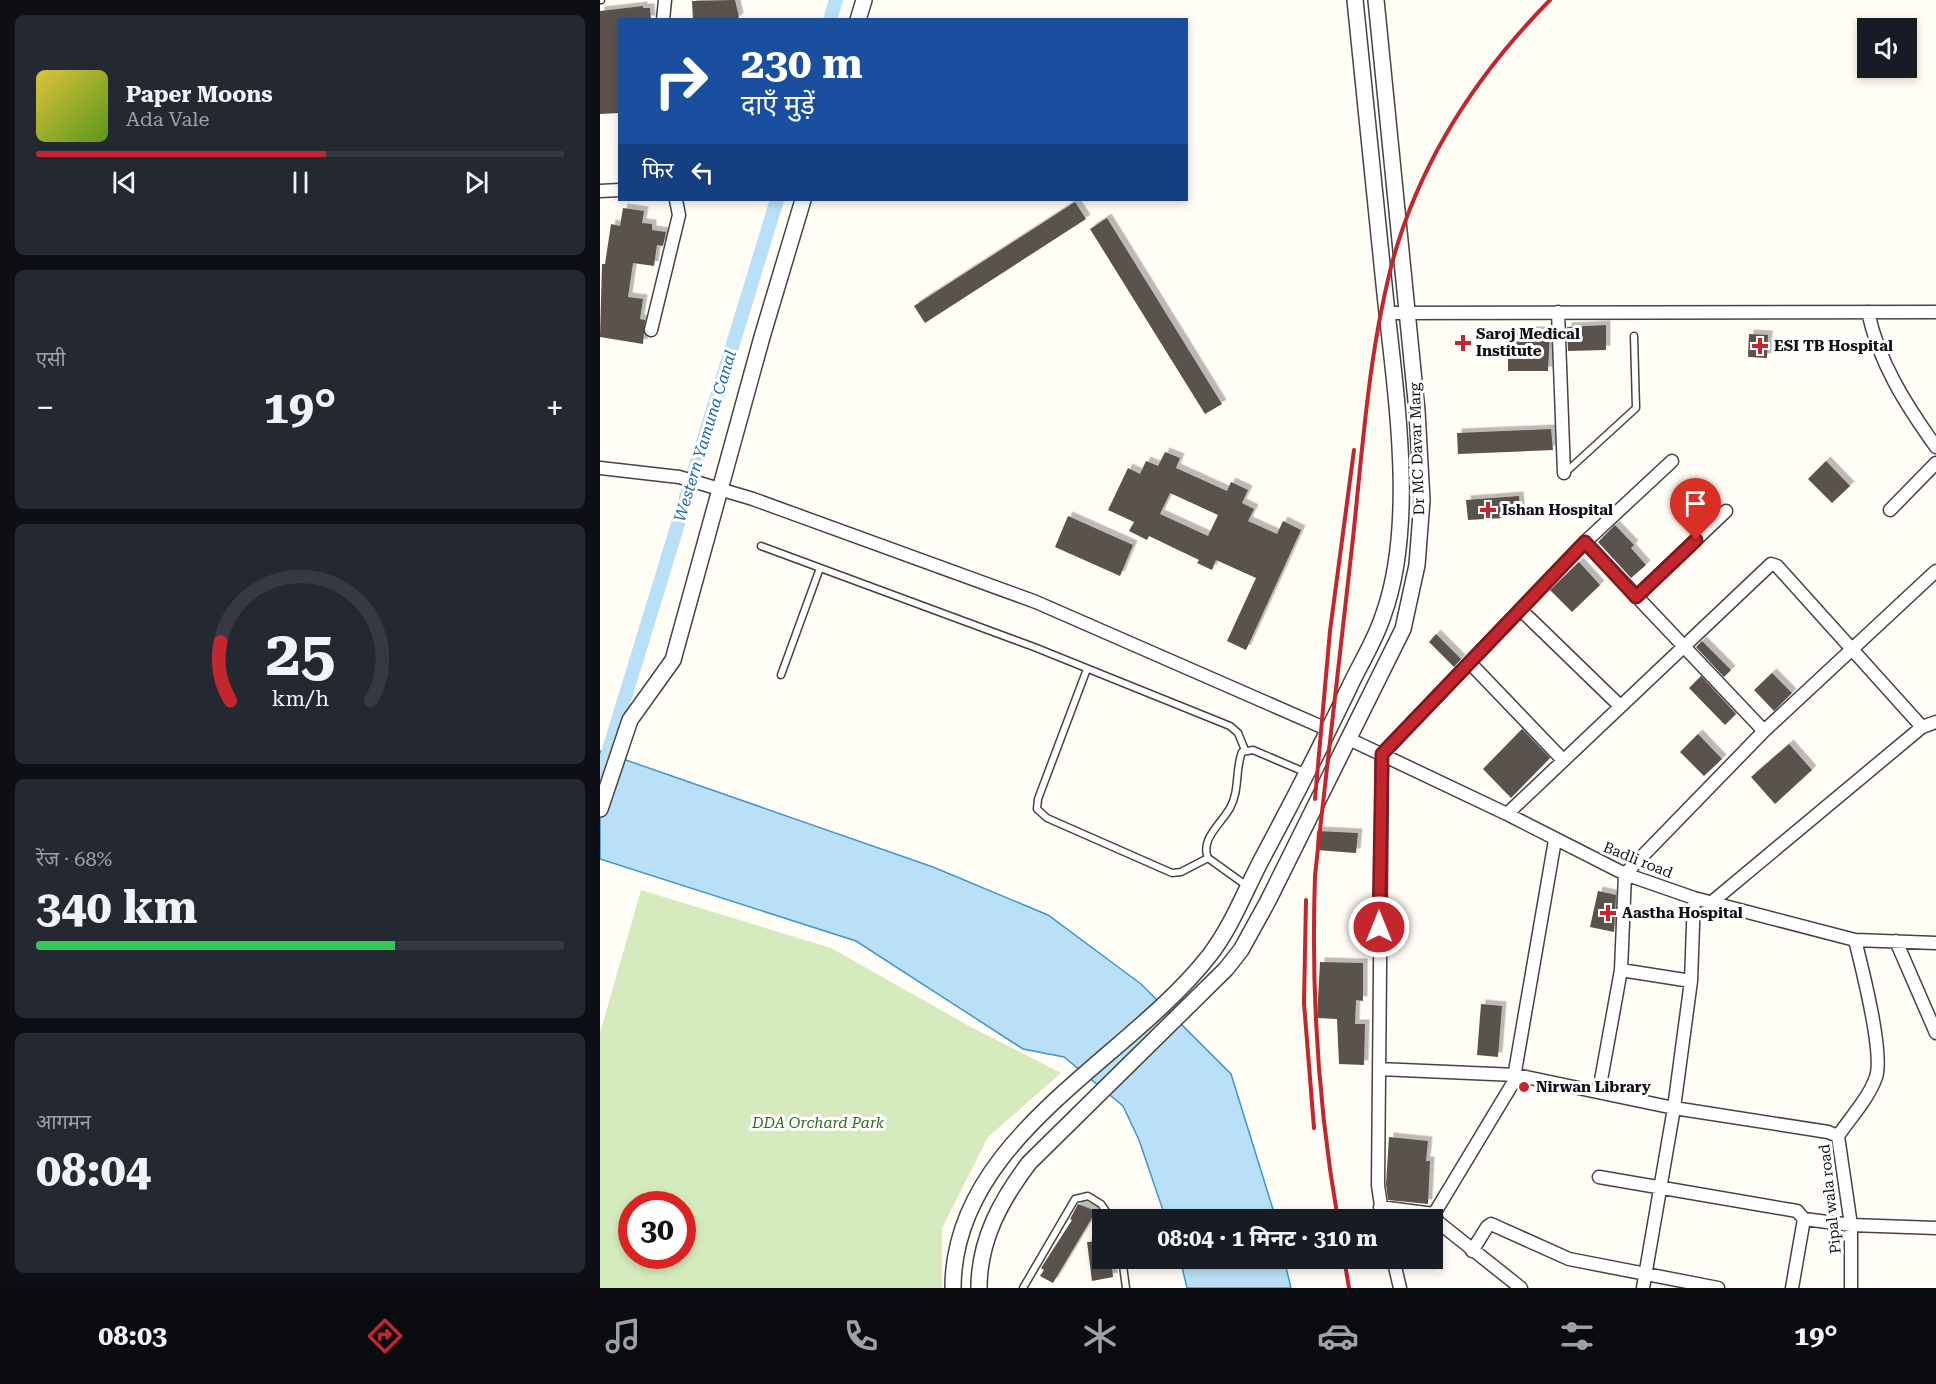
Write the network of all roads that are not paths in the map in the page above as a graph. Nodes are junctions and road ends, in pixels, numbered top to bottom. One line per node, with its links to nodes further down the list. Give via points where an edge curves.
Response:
1 (665, 0): 5 (street)
2 (864, 0): 6 (street)
3 (1355, 0): 14 (street)
4 (1376, 0): 15 (street, Dr MC Davar Marg)
5 (663, 18)
6 (859, 18)
7 (618, 190): 8 (street)
8 (600, 191)
9 (676, 201): 16 (street, via 680,215)
10 (803, 201): 23 (street)
11 (1558, 312): 12 (street); 15 (street); 22 (street)
12 (1868, 312): 13 (street); 18 (street, via 1885,365)
13 (1936, 312)
14 (1387, 313): 15 (street); 40 (street, via 1401,497 1398,558 1384,616)
15 (1408, 313): 42 (street, Dr MC Davar Marg, via 1422,500 1417,566 1403,629)
16 (651, 330)
17 (1634, 336): 22 (lane, via 1636,408)
18 (1936, 447)
19 (1672, 461): 26 (street)
20 (1936, 463): 24 (street)
21 (600, 468): 23 (street, via 679,477)
22 (1564, 474)
23 (720, 489): 40 (street, via 1036,602); 47 (street, via 678,646 667,672 630,720)
24 (1890, 510)
25 (1726, 511): 30 (street)
26 (1585, 542): 30 (street); 31 (street)
27 (760, 546): 28 (lane)
28 (820, 568): 35 (lane); 36 (lane)
29 (1936, 571): 33 (street)
30 (1636, 597): 32 (street)
31 (1522, 611): 34 (street); 37 (street)
32 (1681, 646): 33 (street, via 1770,564 1777,566); 37 (street); 41 (street)
33 (1852, 649): 39 (street); 41 (street)
34 (1470, 663): 44 (street); 45 (street)
35 (1088, 669): 43 (lane, via 1230,726 1238,733); 50 (lane, via 1037,809 1047,818 1172,873)
36 (781, 675)
37 (1619, 705): 45 (street)
38 (1936, 722): 39 (street)
39 (1922, 727): 54 (street)
40 (1329, 730): 46 (street)
41 (1764, 731): 51 (street)
42 (1349, 739): 44 (street, Badli road); 55 (street, Dr MC Davar Marg)
43 (1245, 750): 46 (lane); 50 (lane, via 1234,800 1205,846)
44 (1382, 754): 48 (street, Badli road); 62 (street)
45 (1562, 759): 48 (street)
46 (1308, 773): 52 (street)
47 (600, 809)
48 (1507, 814): 49 (street, Badli road)
49 (1555, 840): 51 (street, Badli road); 63 (street)
50 (1208, 858): 52 (lane)
51 (1625, 874): 53 (street, Badli road); 59 (street)
52 (1244, 892): 55 (street); 80 (street, via 1229,927 1190,977 1015,1141 987,1176 966,1214 953,1266)
53 (1694, 898): 54 (street, Badli road); 60 (street)
54 (1712, 902): 56 (street, Badli road)
55 (1263, 911): 81 (street, Dr MC Davar Marg, via 1241,950 1205,990 1029,1163 1008,1190 988,1232)
56 (1855, 940): 57 (street, Badli road); 66 (street, Pipal wala road, via 1870,1005 1878,1066 1875,1081)
57 (1896, 941): 58 (street, Badli road); 61 (street)
58 (1936, 943)
59 (1621, 970): 60 (street); 64 (street)
60 (1691, 981): 65 (street)
61 (1936, 1033)
62 (1378, 1069): 63 (street); 70 (street)
63 (1516, 1075): 64 (street); 71 (street)
64 (1599, 1091): 65 (street)
65 (1674, 1108): 66 (street); 68 (street)
66 (1838, 1136): 73 (street, Pipal wala road)
67 (1599, 1177): 68 (street)
68 (1660, 1187): 72 (street, via 1791,1208); 79 (street)
69 (1104, 1209): 82 (lane, via 1088,1196 1075,1199)
70 (1381, 1209)
71 (1437, 1209)
72 (1804, 1219): 73 (street); 88 (street)
73 (1851, 1225): 75 (street); 89 (street, Pipal wala road)
74 (1443, 1226): 76 (street)
75 (1936, 1228)
76 (1472, 1251): 79 (street, via 1491,1224 1569,1259); 85 (street)
77 (1123, 1269): 83 (lane)
78 (1395, 1269): 84 (street)
79 (1646, 1272): 86 (street); 87 (street)
80 (953, 1288)
81 (979, 1288)
82 (1023, 1288)
83 (1126, 1288)
84 (1400, 1288)
85 (1521, 1288)
86 (1643, 1288)
87 (1718, 1288)
88 (1792, 1288)
89 (1851, 1288)

